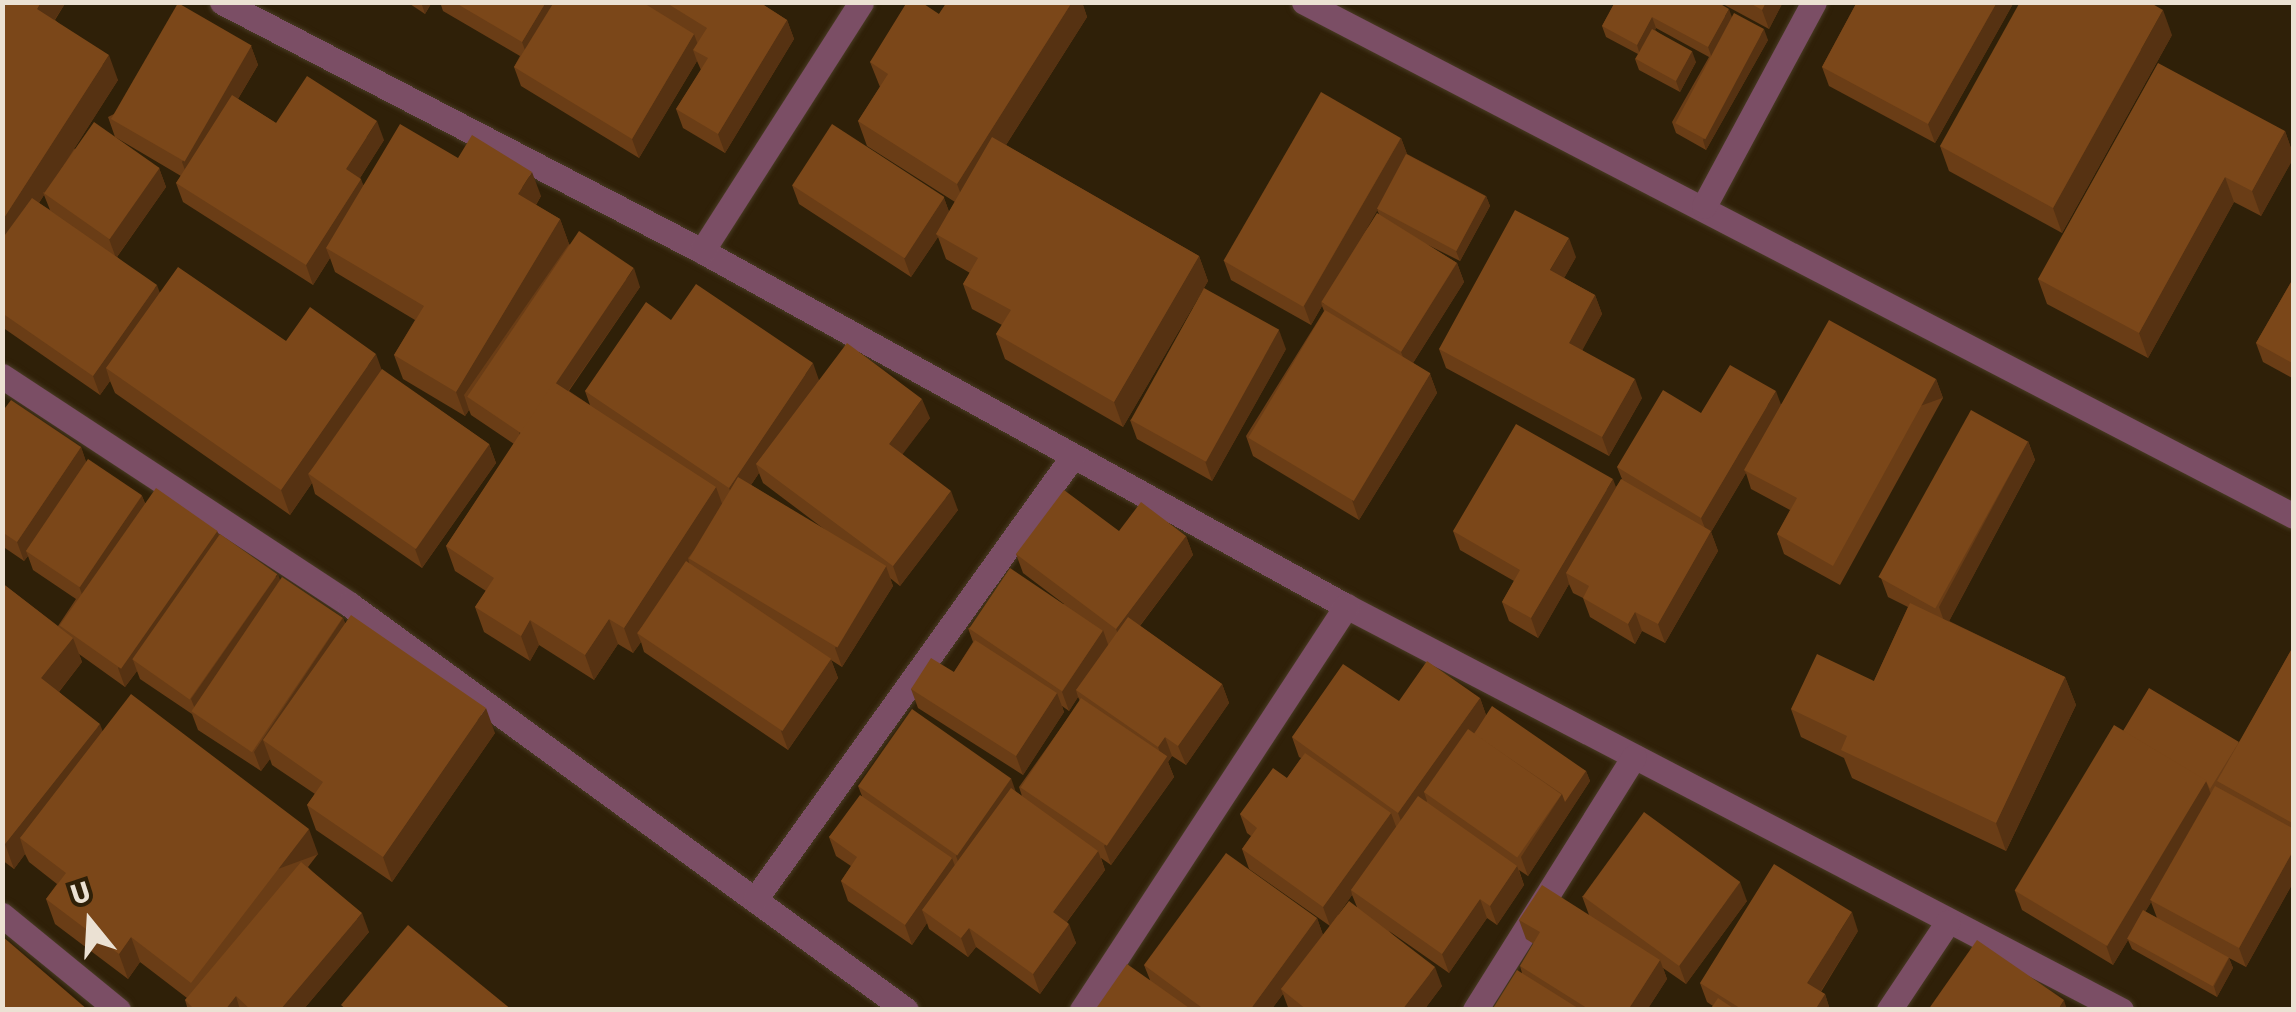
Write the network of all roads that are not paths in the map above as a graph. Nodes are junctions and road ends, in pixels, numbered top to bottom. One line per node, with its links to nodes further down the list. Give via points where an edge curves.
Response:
1 (222, 2): 6 (street)
2 (861, 2): 6 (street)
3 (1304, 2): 5 (street)
4 (1814, 2): 5 (street)
5 (1704, 206): 9 (street)
6 (702, 252): 8 (street)
7 (2, 376): 12 (street, via 349,604)
8 (1073, 456): 10 (street); 12 (street)
9 (2294, 516)
10 (1346, 606): 11 (street); 17 (street)
11 (1634, 756): 14 (street); 18 (street)
12 (756, 898): 16 (street)
13 (2, 915): 15 (street)
14 (1947, 923): 19 (street); 20 (street)
15 (118, 1010)
16 (906, 1010)
17 (1082, 1010)
18 (1474, 1010)
19 (1889, 1010)
20 (2121, 1010)

